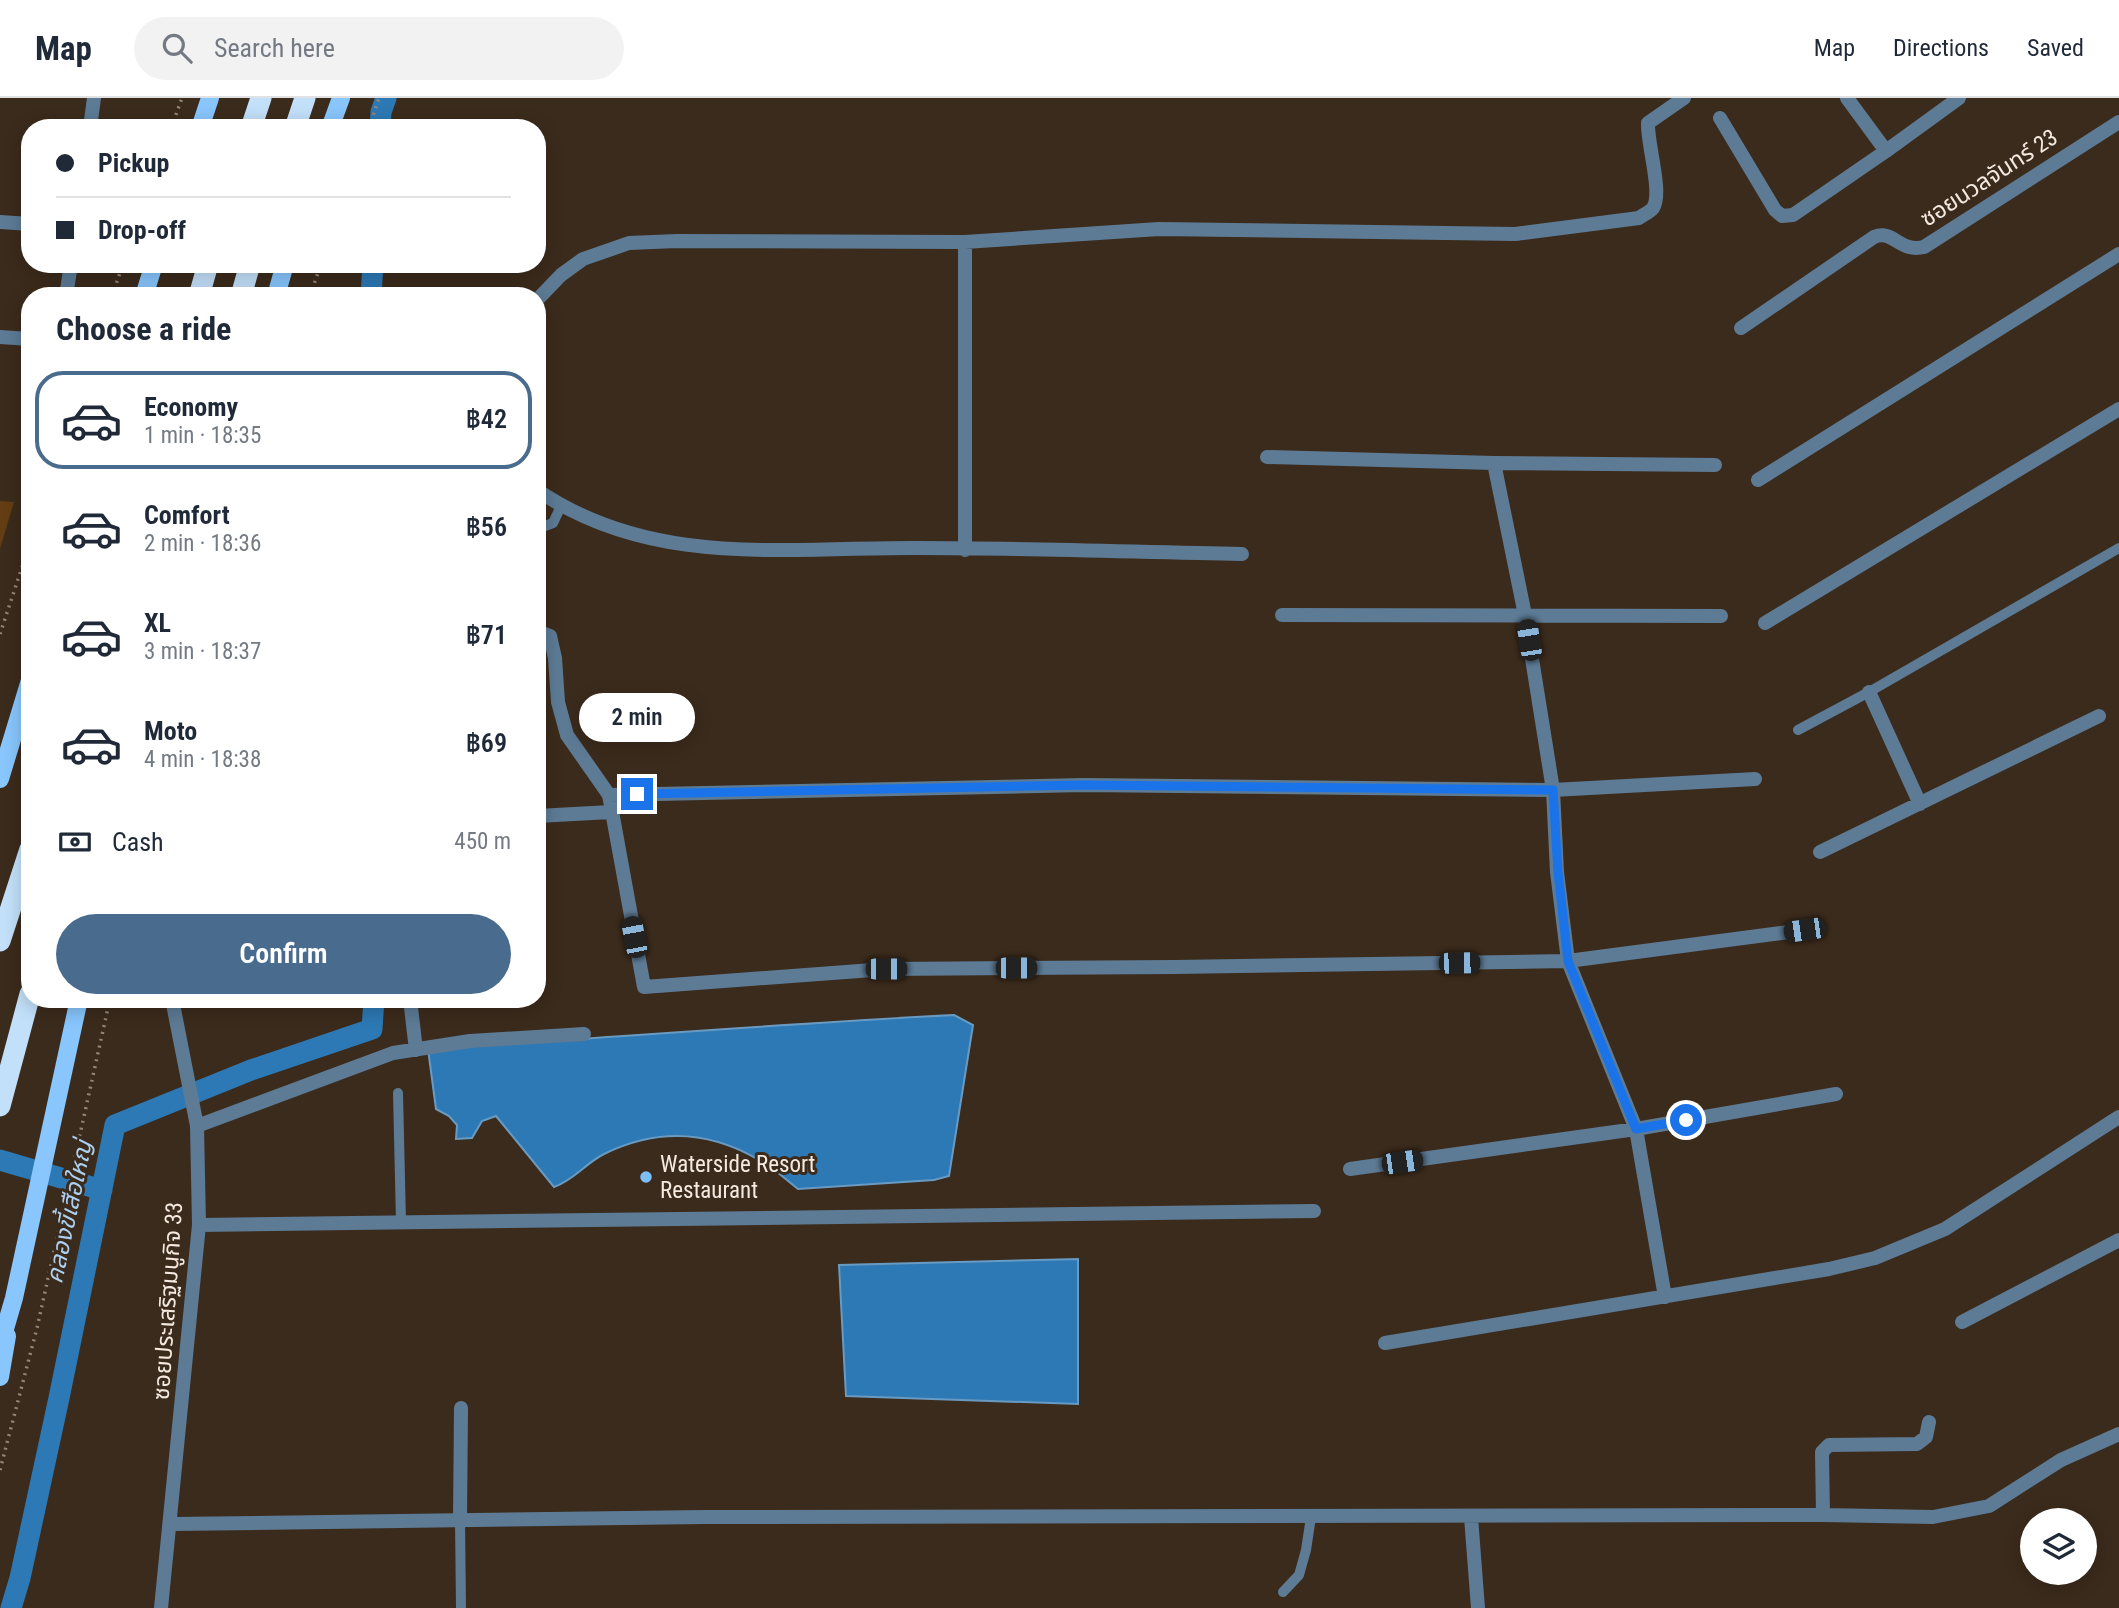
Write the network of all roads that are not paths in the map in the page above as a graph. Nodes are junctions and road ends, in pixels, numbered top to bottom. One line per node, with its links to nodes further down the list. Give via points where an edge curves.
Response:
1 (94, 98): 10 (street)
2 (210, 98): 11 (main road)
3 (261, 98): 12 (highway)
4 (305, 98): 13 (highway)
5 (341, 98): 14 (main road)
6 (1684, 98): 19 (street, via 1648,123 1657,197 1652,210 1639,218 1515,234 1159,229)
7 (1847, 98): 16 (street)
8 (1959, 98): 16 (street)
9 (1720, 118): 16 (street, via 1782,216 1793,215)
10 (91, 119)
11 (203, 119)
12 (254, 119)
13 (298, 119)
14 (333, 119)
15 (2119, 122): 22 (street, ซอยนวลจันทร์ 23, via 1924,247 1915,250 1889,236 1874,237)
16 (1886, 152)
17 (0, 222): 18 (street)
18 (21, 223)
19 (965, 242): 21 (street, via 629,243 583,259); 34 (street)
20 (2119, 254): 29 (street)
21 (546, 291)
22 (1741, 328)
23 (0, 337): 24 (street)
24 (21, 338)
25 (2119, 409): 39 (street)
26 (1267, 457): 27 (street)
27 (1494, 463): 28 (street); 37 (street)
28 (1715, 465)
29 (1758, 480)
30 (546, 496): 31 (street)
31 (561, 506): 32 (lane, via 553,523); 34 (street, via 617,531 678,545 733,550)
32 (546, 526)
33 (2119, 548): 41 (lane)
34 (965, 550): 35 (street)
35 (1242, 554)
36 (1282, 615): 37 (street)
37 (1525, 615): 38 (street); 47 (street)
38 (1721, 616)
39 (1765, 623)
40 (546, 634): 48 (street, via 555,658 558,702 567,735)
41 (1869, 692): 44 (lane); 49 (street)
42 (21, 710): 45 (main road)
43 (2099, 716): 49 (street)
44 (1798, 730)
45 (0, 779)
46 (1755, 779): 47 (street)
47 (1553, 790): 48 (street, via 1084,785); 56 (street)
48 (609, 795): 50 (street)
49 (1920, 804): 52 (street)
50 (611, 812): 51 (street); 56 (street, via 643,988 886,969)
51 (546, 816)
52 (1820, 852)
53 (21, 877): 55 (highway)
54 (1804, 930): 56 (street)
55 (0, 942)
56 (1568, 961): 68 (street)
57 (26, 1008): 65 (highway)
58 (77, 1008): 75 (main road)
59 (174, 1008): 67 (street, ซอยประเสริฐมนูกิจ 33)
60 (411, 1008): 62 (street)
61 (584, 1034): 62 (street, via 470,1041)
62 (416, 1050): 67 (street, via 393,1053)
63 (398, 1093): 71 (lane)
64 (1836, 1094): 68 (street)
65 (0, 1106)
66 (2119, 1117): 74 (street, via 1945,1229 1875,1258)
67 (197, 1126): 72 (street, ซอยประเสริฐมนูกิจ 33)
68 (1636, 1129): 69 (street); 74 (street)
69 (1350, 1169)
70 (1314, 1211): 71 (street)
71 (401, 1222): 72 (street)
72 (199, 1225): 87 (street, ซอยประเสริฐมนูกิจ 33)
73 (2119, 1240): 76 (street)
74 (1665, 1297): 77 (street)
75 (14, 1298): 78 (main road); 79 (main road)
76 (1962, 1322)
77 (1385, 1343)
78 (0, 1346)
79 (0, 1377)
80 (461, 1408): 86 (street)
81 (1930, 1422): 83 (street, via 1926,1437 1917,1444 1829,1445 1822,1452)
82 (2119, 1434): 83 (street, via 2062,1460 1989,1506 1933,1517)
83 (1823, 1516): 85 (street)
84 (1311, 1517): 85 (street); 86 (street); 88 (lane, via 1299,1575)
85 (1471, 1517): 91 (street)
86 (460, 1520): 87 (street); 90 (lane)
87 (171, 1524): 89 (street, ซอยประเสริฐมนูกิจ 33)
88 (1283, 1592)
89 (161, 1608)
90 (461, 1608)
91 (1478, 1608)

